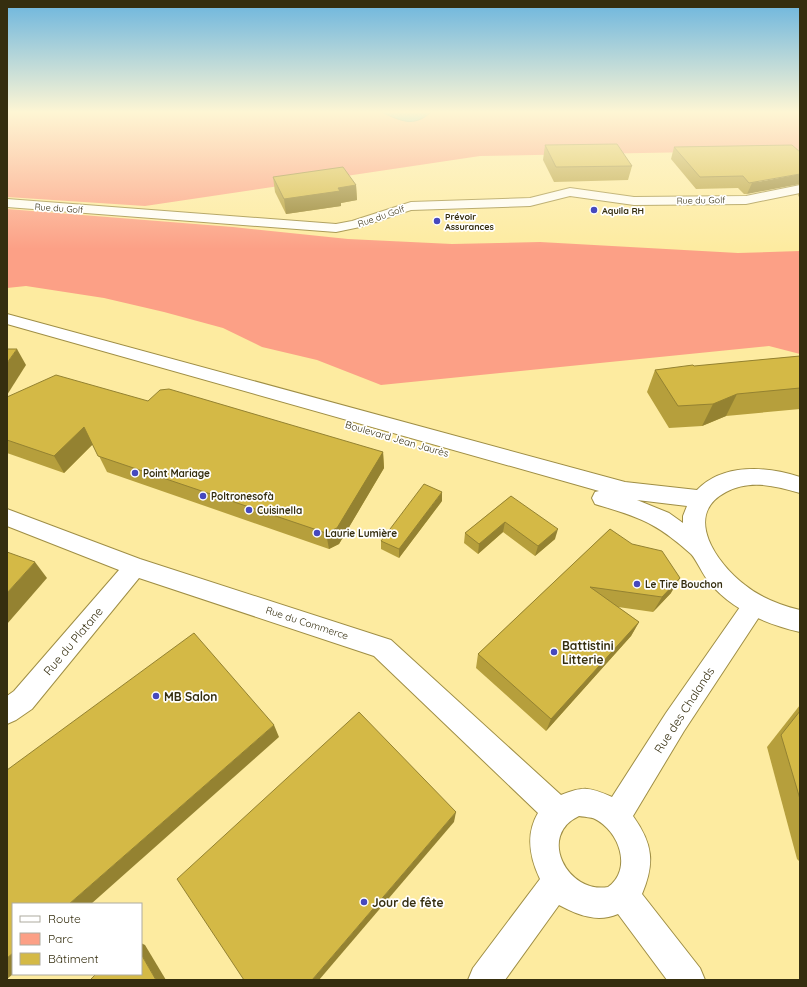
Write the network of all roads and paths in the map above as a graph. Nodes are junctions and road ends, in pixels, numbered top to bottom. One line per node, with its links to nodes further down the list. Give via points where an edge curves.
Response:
1 (800, 189): 2 (street, Rue du Golf, via 758,198 644,202 570,192 530,202 411,206 363,223 336,228)
2 (7, 203)
3 (7, 319): 4 (street, Boulevard Jean Jaurès)
4 (90, 342): 6 (street, Boulevard Jean Jaurès, via 625,490); 8 (street, Boulevard Jean Jaurès, via 114,356 206,386 633,507 661,519)
5 (800, 485): 6 (street, via 762,477 737,478 716,486)
6 (700, 499): 8 (street, via 694,513)
7 (7, 517): 9 (street, Rue du Commerce)
8 (698, 547): 10 (street, via 711,568 730,588)
9 (135, 567): 12 (street, Rue du Platane, via 23,700); 13 (street, Rue du Commerce, via 382,648)
10 (755, 604): 11 (street); 14 (street, Rue des Chalands, via 675,722)
11 (800, 621)
12 (7, 711)
13 (557, 810): 14 (street, via 579,802 605,808); 15 (street, via 549,821 544,835 548,867)
14 (616, 817): 16 (street, via 626,829 636,856 631,885)
15 (557, 882): 16 (street, via 569,894 597,904 611,902); 17 (street)
16 (623, 895): 18 (street)
17 (486, 980)
18 (688, 980)

